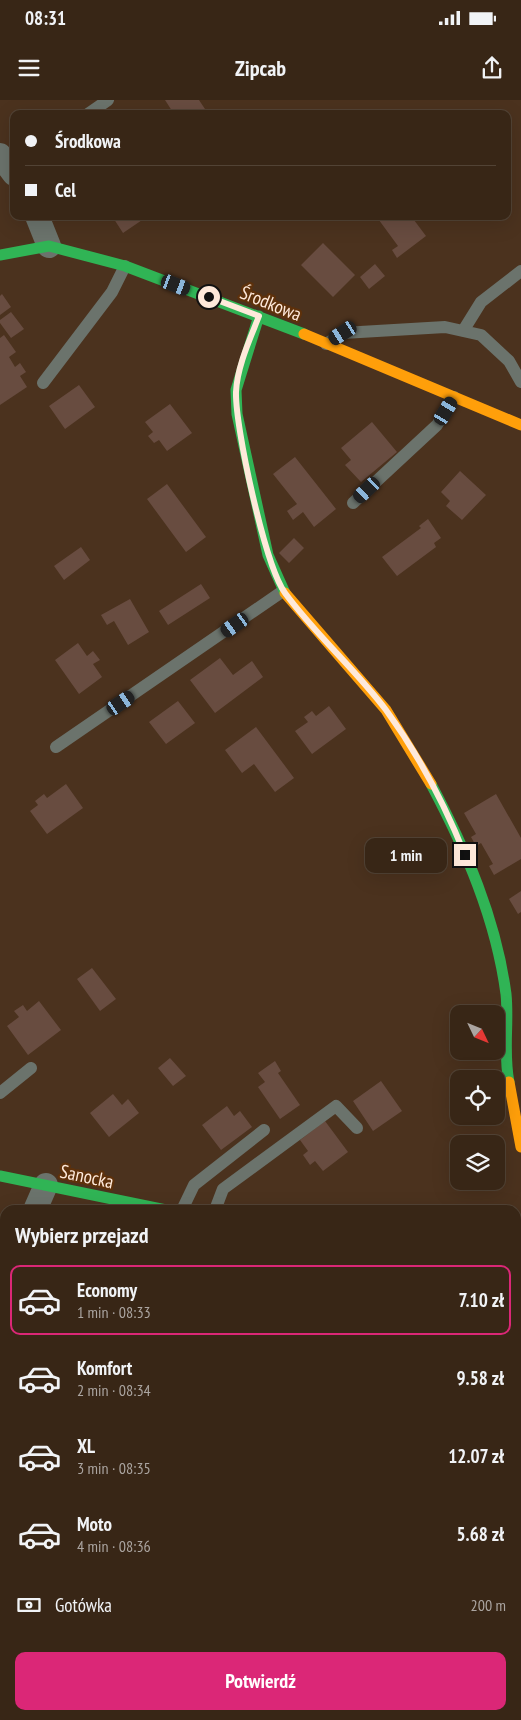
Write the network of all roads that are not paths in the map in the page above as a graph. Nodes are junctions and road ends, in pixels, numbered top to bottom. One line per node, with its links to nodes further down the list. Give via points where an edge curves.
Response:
1 (108, 100): 2 (lane)
2 (94, 110)
3 (39, 220): 4 (street)
4 (49, 246): 5 (street, Środkowa); 6 (street, Środkowa)
5 (0, 255)
6 (126, 266): 8 (street, Środkowa); 12 (lane, via 112,292)
7 (521, 271): 9 (lane, via 481,302)
8 (259, 316): 10 (street, Środkowa); 16 (street, via 236,390 237,414 268,555)
9 (463, 331): 10 (lane, via 446,327 343,333); 11 (lane, via 481,335 509,361)
10 (326, 344): 13 (street, Środkowa)
11 (521, 382)
12 (43, 383)
13 (454, 397): 14 (street, Środkowa); 15 (lane, via 437,425)
14 (521, 425)
15 (353, 503)
16 (284, 591): 17 (lane); 19 (street, via 386,710 418,760 453,826 484,900 499,948 506,997 507,1072)
17 (56, 747)
18 (31, 1068): 20 (lane)
19 (516, 1090): 23 (street)
20 (0, 1093)
21 (357, 1128): 29 (lane, via 336,1106 223,1189)
22 (264, 1130): 28 (lane, via 194,1185)
23 (521, 1147)
24 (0, 1176): 25 (street, Sanocka)
25 (46, 1185): 26 (street); 27 (street, Sanocka)
26 (37, 1205)
27 (142, 1205)
28 (184, 1205)
29 (217, 1205)

